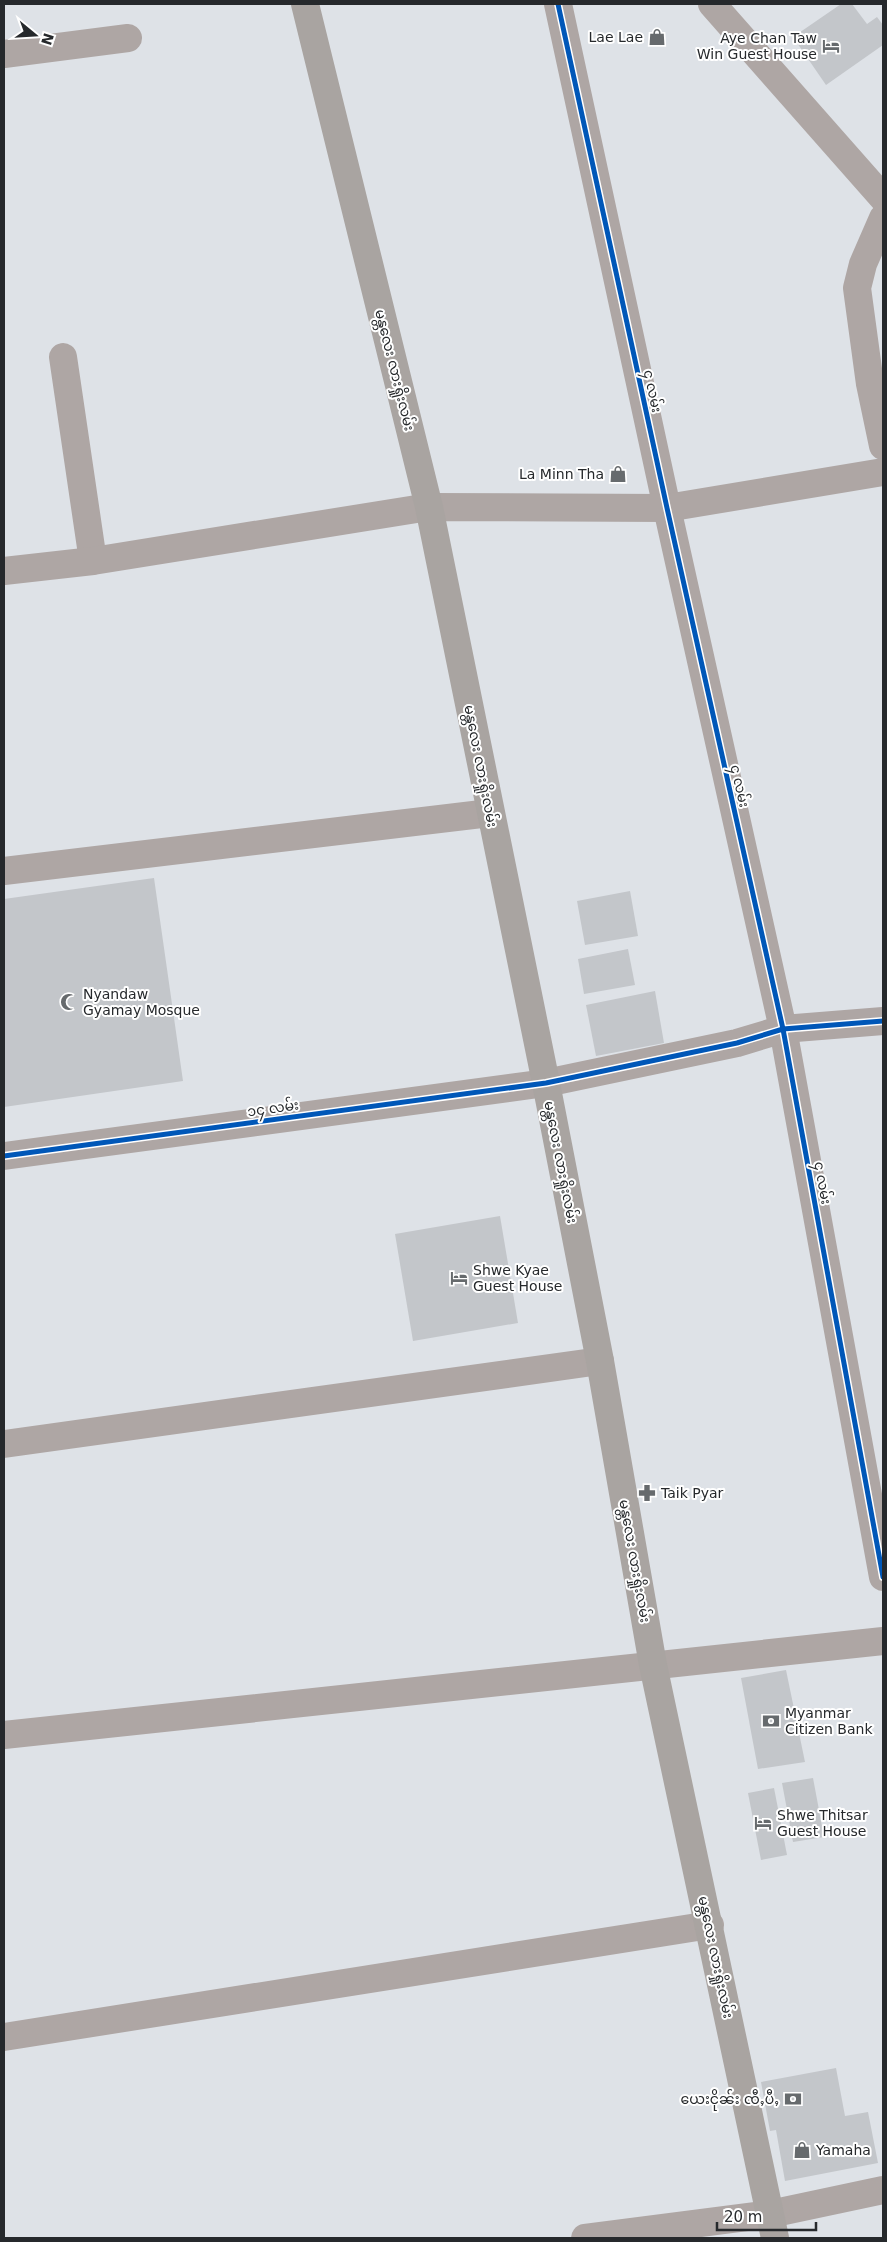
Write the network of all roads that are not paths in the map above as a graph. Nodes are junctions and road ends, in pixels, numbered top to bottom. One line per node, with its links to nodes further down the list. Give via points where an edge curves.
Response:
1 (305, 4): 11 (highway, မန္တလေး လားရှိုးလမ်း)
2 (558, 4): 12 (street, ၄ လမ်း)
3 (712, 4): 6 (street)
4 (128, 38): 5 (street)
5 (4, 54)
6 (883, 198)
7 (883, 218): 9 (street, via 863,264 857,288 870,384)
8 (62, 357): 13 (street)
9 (883, 446)
10 (883, 472): 12 (street)
11 (429, 507): 12 (street); 13 (street); 15 (highway, မန္တလေး လားရှိုးလမ်း)
12 (667, 508): 18 (street, ၄ လမ်း)
13 (93, 561): 14 (street)
14 (4, 571)
15 (490, 812): 16 (street); 19 (highway, မန္တလေး လားရှိုးလမ်း)
16 (4, 871)
17 (883, 1021): 18 (street, ၁၄ လမ်း)
18 (783, 1029): 19 (street, ၁၄ လမ်း, via 737,1043); 23 (street, ၄ လမ်း)
19 (546, 1083): 20 (street, ၁၄ လမ်း); 21 (highway, မန္တလေး လားရှိုးလမ်း)
20 (4, 1156)
21 (600, 1361): 22 (street); 25 (highway, မန္တလေး လားရှိုးလမ်း)
22 (4, 1444)
23 (883, 1577)
24 (883, 1641): 25 (street)
25 (653, 1665): 26 (street); 27 (highway, မန္တလေး လားရှိုးလမ်း)
26 (4, 1735)
27 (710, 1924): 28 (street); 30 (highway, မန္တလေး လားရှိုးလမ်း)
28 (4, 2037)
29 (883, 2190): 30 (street)
30 (772, 2226): 31 (street)
31 (585, 2238)

